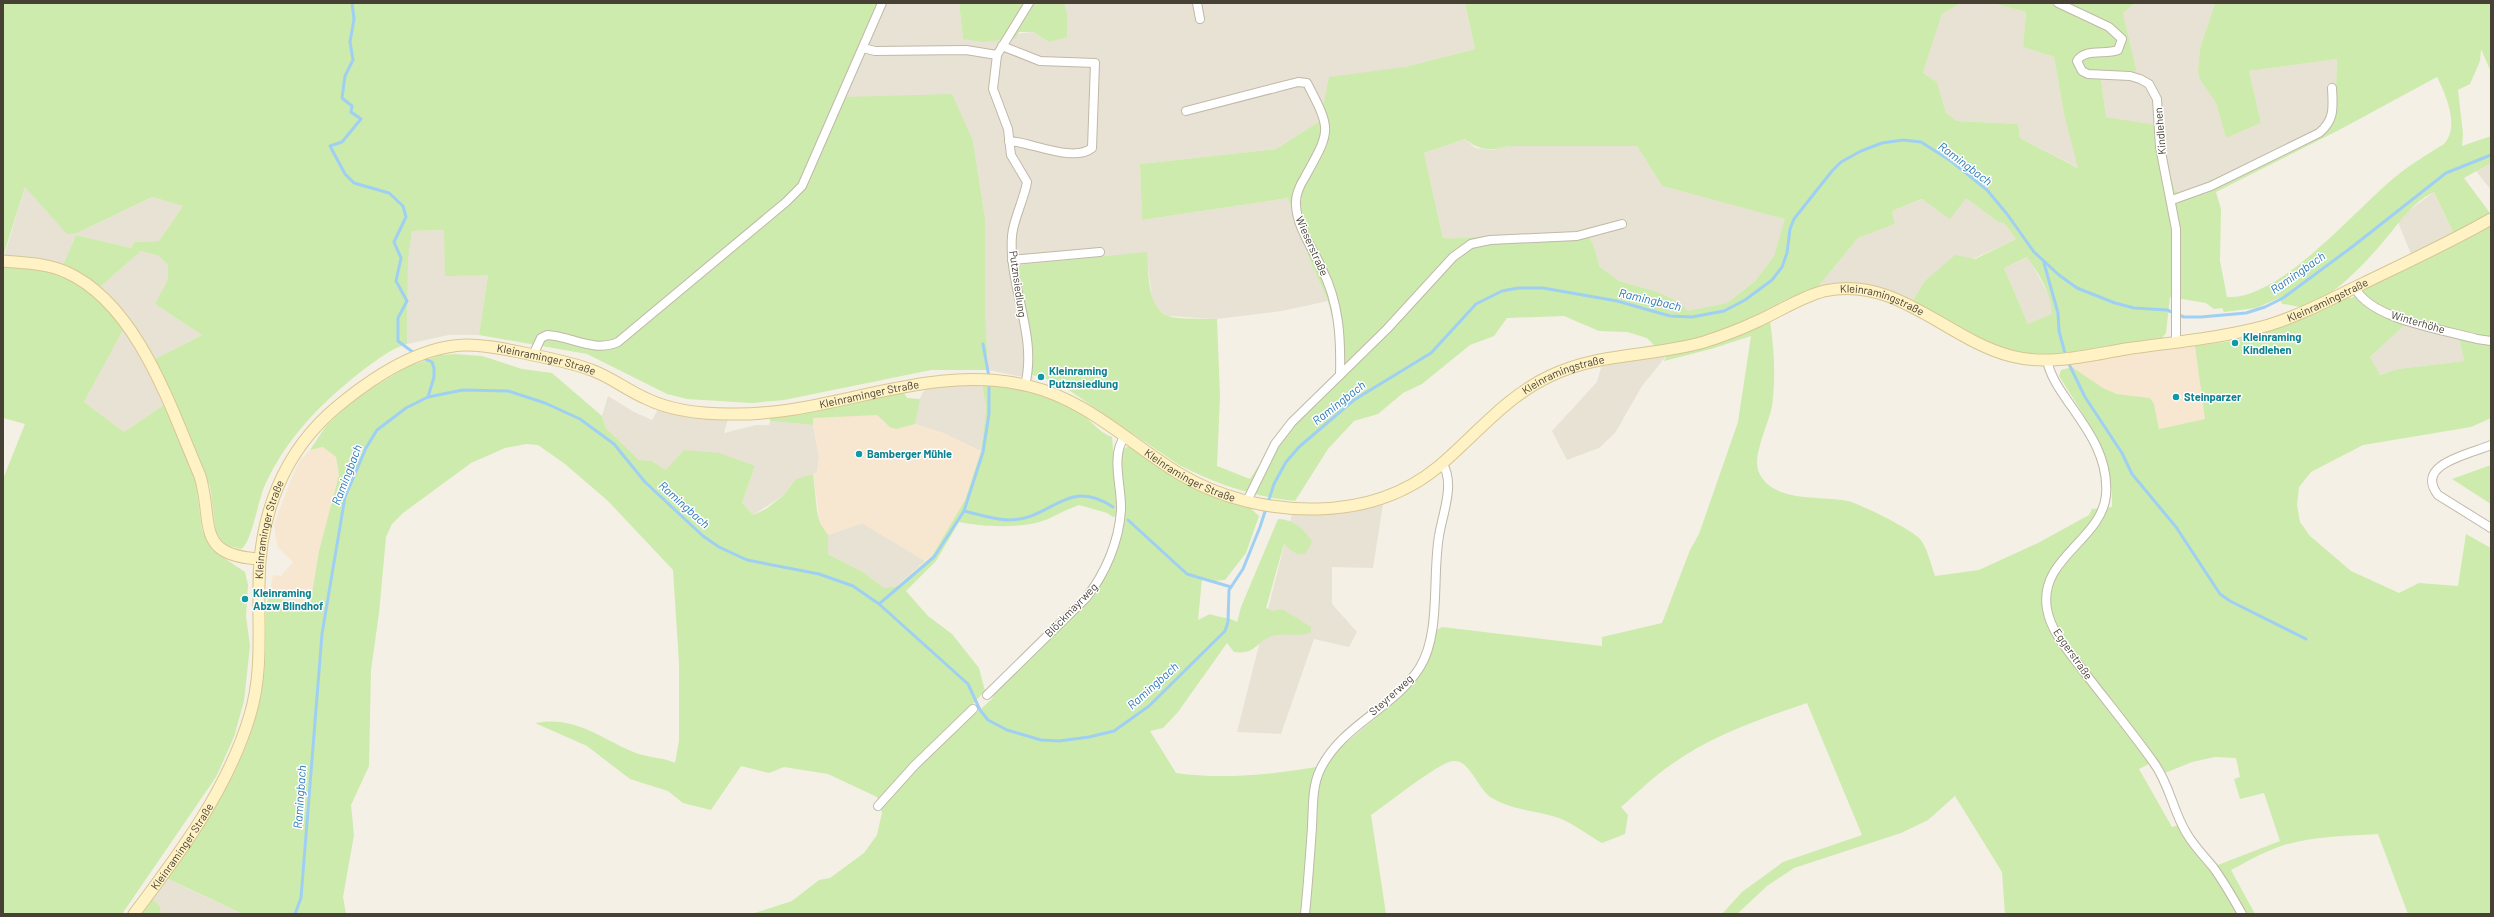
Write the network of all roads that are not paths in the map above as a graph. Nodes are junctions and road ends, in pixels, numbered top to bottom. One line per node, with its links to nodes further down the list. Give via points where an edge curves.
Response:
1 (882, 3): 7 (street)
2 (1029, 3): 6 (street, Putznsiedlung)
3 (1197, 3): 5 (street)
4 (2058, 3): 12 (street, Kindlehen, via 2109,27 2122,39 2118,50 2111,53 2084,54 2077,61 2082,72 2130,76 2149,84 2154,90 2159,108 2160,147)
5 (1200, 19)
6 (1002, 46): 8 (street, Putznsiedlung); 11 (street, via 1040,61 1095,62 1092,148 1085,152 1067,152)
7 (863, 48): 8 (street, via 875,51 966,50); 21 (street, via 802,186 786,202 618,342 609,346 599,346 547,335 541,338)
8 (997, 54): 11 (street, Putznsiedlung, via 993,90 1008,129)
9 (2332, 88): 12 (street, via 2332,119 2319,133 2211,186)
10 (1186, 111): 23 (street, Wieserstraße, via 1298,82 1307,83 1322,110 1326,128 1324,142 1298,188 1296,210 1297,218 1323,270 1337,310 1341,344)
11 (1009, 141): 16 (street, Putznsiedlung, via 1011,155 1027,182 1012,234)
12 (2172, 200): 19 (street, Kindlehen, via 2177,248)
13 (2491, 219): 18 (main road, Kleinramingstraße)
14 (1622, 224): 23 (street, via 1577,236 1490,240 1471,244 1453,257 1387,330)
15 (1100, 252): 16 (street)
16 (1012, 260): 24 (street, Putznsiedlung, via 1026,336 1028,366)
17 (3, 261): 31 (main road, via 64,271 89,286 118,315 153,370 200,476 205,493 207,522 216,545 234,557)
18 (2355, 288): 19 (main road, Kleinramingstraße, via 2265,326); 20 (street, Winterhöhe, via 2360,297 2390,315)
19 (2176, 341): 22 (main road, Kleinramingstraße)
20 (2491, 341)
21 (533, 355): 24 (main road, Kleinraminger Straße, via 592,370 661,405 703,413 779,413 913,384 955,379 989,379); 31 (main road, Kleinraminger Straße, via 474,345 429,351 376,378 337,407 303,442 282,476 265,519)
22 (2050, 360): 27 (main road, Kleinramingstraße, via 2022,359 1988,349 1893,296 1864,289 1833,290 1806,297 1754,323 1712,339 1671,349 1594,360 1555,373 1504,405); 37 (street, Eggerstraße, via 2058,388 2090,432 2097,447 2102,460 2106,496 2100,516 2065,556 2050,578 2046,599 2050,619 2066,647 2163,776 2186,833 2213,868)
23 (1340, 375): 28 (street, via 1296,417 1275,444)
24 (1024, 385): 25 (main road, Kleinraminger Straße, via 1072,401)
25 (1125, 436): 28 (main road, Kleinraminger Straße, via 1199,485); 32 (street, Blöckmayrweg, via 1117,451 1120,517 1112,553 1099,582 1086,598)
26 (2491, 445): 30 (street, via 2440,466 2432,473 2430,480 2438,495)
27 (1442, 463): 29 (main road, Kleinramingstraße, via 1417,482 1379,498 1341,507); 36 (street, Steyrerweg, via 1447,470 1448,482 1438,538 1432,626 1426,655 1413,676 1345,736 1319,771 1314,801)
28 (1250, 502): 29 (main road, Kleinraminger Straße)
29 (1291, 508)
30 (2491, 528)
31 (259, 559): 35 (main road, Kleinraminger Straße, via 259,670 244,733 208,808)
32 (987, 695)
33 (973, 709): 34 (street, via 914,766)
34 (878, 806)
35 (134, 914)
36 (1305, 914)
37 (2242, 914)

